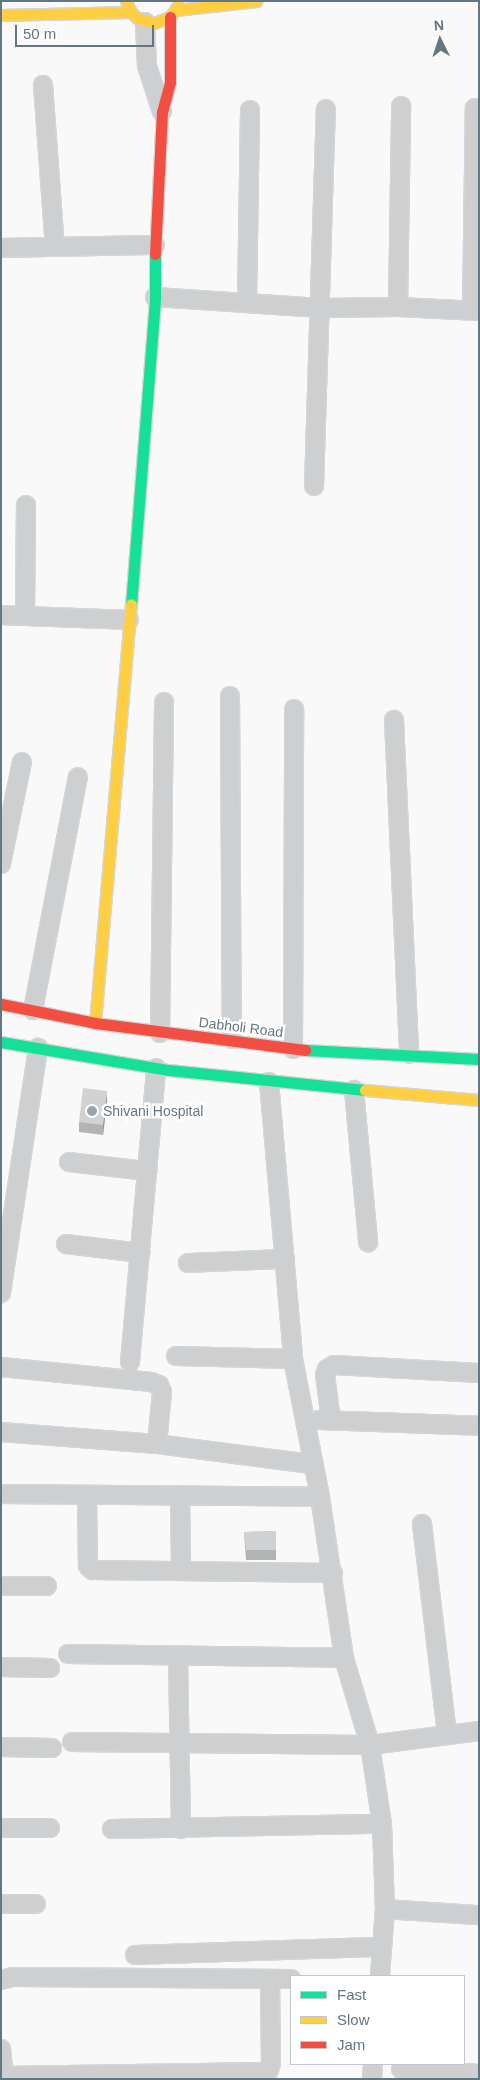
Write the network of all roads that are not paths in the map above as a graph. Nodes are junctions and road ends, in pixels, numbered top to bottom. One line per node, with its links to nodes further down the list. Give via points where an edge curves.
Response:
1 (257, 1): 2 (street)
2 (175, 9): 3 (street, via 154,23); 10 (street, via 170,82)
3 (134, 12): 4 (street); 10 (street)
4 (1, 15)
5 (43, 85): 12 (street)
6 (401, 106): 16 (street)
7 (475, 108): 18 (street)
8 (326, 109): 17 (street)
9 (250, 110): 15 (street)
10 (162, 112): 11 (street)
11 (155, 245): 12 (street); 14 (street)
12 (55, 247): 13 (street)
13 (1, 248)
14 (155, 298): 15 (street); 23 (street)
15 (247, 303): 17 (street)
16 (398, 307): 17 (street); 18 (street)
17 (321, 308): 19 (street)
18 (475, 311)
19 (314, 486)
20 (26, 505): 22 (street)
21 (1, 615): 22 (street)
22 (25, 616): 23 (street)
23 (130, 620): 33 (street)
24 (230, 696): 35 (street)
25 (164, 702): 34 (street)
26 (294, 709): 38 (street)
27 (394, 720): 39 (street)
28 (22, 762): 30 (street)
29 (78, 777): 32 (street)
30 (2, 856)
31 (1, 1004): 32 (street, Dabholi Road)
32 (33, 1010): 33 (street, Dabholi Road)
33 (95, 1023): 34 (street, Dabholi Road)
34 (160, 1033): 35 (street, Dabholi Road)
35 (232, 1039): 38 (street, Dabholi Road)
36 (1, 1042): 37 (street)
37 (38, 1048): 41 (street); 52 (street)
38 (293, 1049): 39 (street, Dabholi Road)
39 (409, 1054): 40 (street, Dabholi Road)
40 (479, 1059)
41 (156, 1068): 42 (street); 46 (street)
42 (269, 1082): 43 (street); 50 (street)
43 (354, 1090): 44 (street); 47 (street)
44 (479, 1100)
45 (69, 1162): 46 (street)
46 (147, 1170): 49 (street)
47 (368, 1242)
48 (66, 1244): 49 (street)
49 (140, 1253): 55 (street)
50 (285, 1259): 51 (street); 54 (street)
51 (188, 1263)
52 (1, 1293)
53 (176, 1356): 54 (street)
54 (293, 1359): 58 (street)
55 (130, 1362)
56 (1, 1367): 62 (street, via 159,1385 162,1392)
57 (479, 1373): 59 (street, via 334,1365 327,1368 326,1375)
58 (304, 1419): 59 (street); 63 (street)
59 (331, 1420): 60 (street)
60 (479, 1426)
61 (1, 1432): 62 (street)
62 (157, 1444): 63 (street)
63 (312, 1464): 67 (street)
64 (1, 1494): 65 (street)
65 (87, 1495): 66 (street); 69 (street, via 88,1566 92,1570)
66 (180, 1496): 67 (street); 69 (street)
67 (320, 1497): 70 (street)
68 (422, 1524): 79 (street)
69 (182, 1571): 70 (street)
70 (333, 1573): 75 (street)
71 (1, 1586): 72 (street)
72 (47, 1586)
73 (68, 1654): 74 (street)
74 (178, 1656): 75 (street); 81 (street)
75 (344, 1658): 82 (street)
76 (1, 1667): 77 (street)
77 (50, 1668)
78 (479, 1731): 79 (street)
79 (447, 1735): 82 (street)
80 (72, 1742): 81 (street)
81 (179, 1743): 82 (street); 89 (street)
82 (370, 1745): 85 (street)
83 (1, 1747): 84 (street)
84 (52, 1748)
85 (382, 1824): 89 (street); 92 (street)
86 (1, 1828): 87 (street)
87 (50, 1828)
88 (112, 1829): 89 (street)
89 (181, 1829)
90 (1, 1904): 91 (street)
91 (36, 1904)
92 (385, 1910): 93 (street); 94 (street)
93 (479, 1915)
94 (382, 1947): 95 (street); 96 (street)
95 (135, 1955)
96 (380, 1975)
97 (270, 1979): 98 (street); 99 (street, via 13,1977); 104 (street, via 272,2063 269,2070)
98 (290, 1979)
99 (1, 1980)
100 (1, 2049): 104 (street)
101 (373, 2065): 105 (street)
102 (401, 2070): 103 (street)
103 (479, 2074)
104 (3, 2076)
105 (372, 2079)

